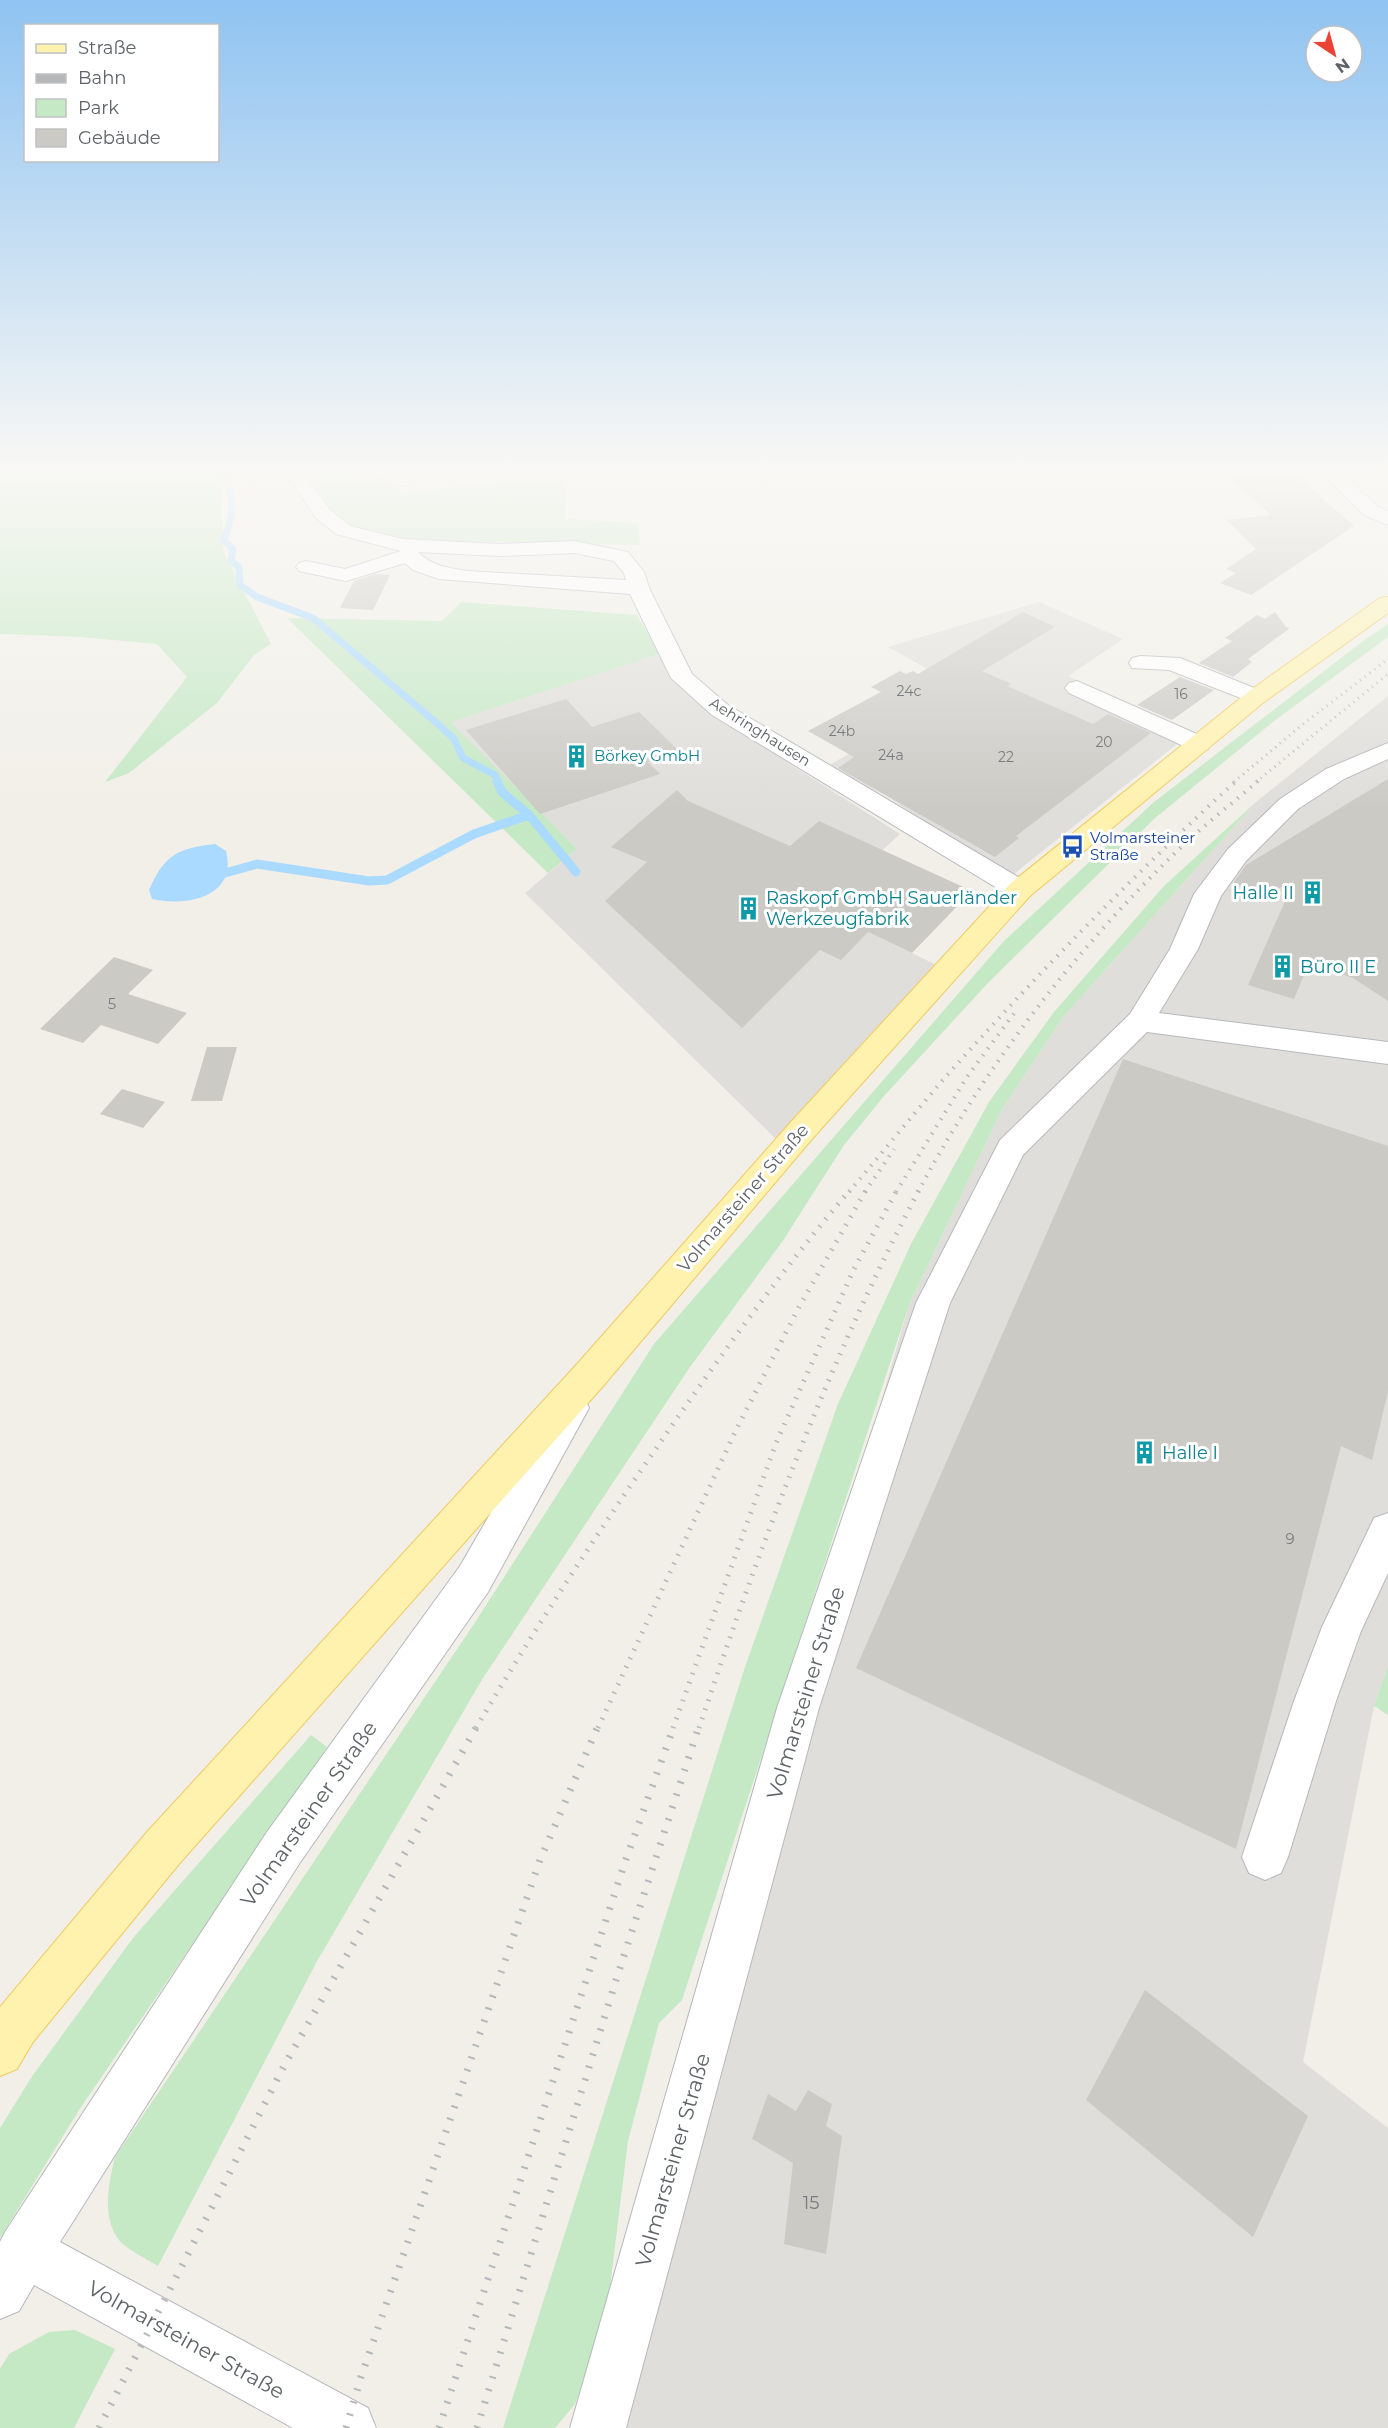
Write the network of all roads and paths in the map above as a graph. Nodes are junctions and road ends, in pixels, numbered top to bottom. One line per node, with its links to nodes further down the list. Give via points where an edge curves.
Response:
1 (561, 582): 3 (street)
2 (637, 582): 3 (street, Aehringhausen)
3 (639, 590): 10 (street, Aehringhausen, via 682,678 720,710)
4 (1388, 603): 7 (main road, Volmarsteiner Straße)
5 (1140, 663): 7 (street, via 1172,663)
6 (1077, 688): 8 (street)
7 (1256, 697): 8 (main road, Volmarsteiner Straße)
8 (1199, 744): 10 (main road, Volmarsteiner Straße)
9 (1388, 750): 11 (street, Volmarsteiner Straße, via 1335,774 1289,804 1237,855 1208,894 1184,949)
10 (1020, 890): 13 (main road, Volmarsteiner Straße, via 801,1131)
11 (1140, 1021): 12 (street); 19 (street, Volmarsteiner Straße, via 1011,1148 933,1304 798,1708)
12 (1388, 1053)
13 (591, 1374): 16 (main road, Volmarsteiner Straße, via 163,1848 16,2025); 17 (street, Volmarsteiner Straße, via 474,1579 283,1848)
14 (1388, 1531): 15 (street, via 1342,1627)
15 (1265, 1857)
16 (0, 2052)
17 (12, 2271): 18 (street, Volmarsteiner Straße)
18 (348, 2428)
19 (598, 2428)

